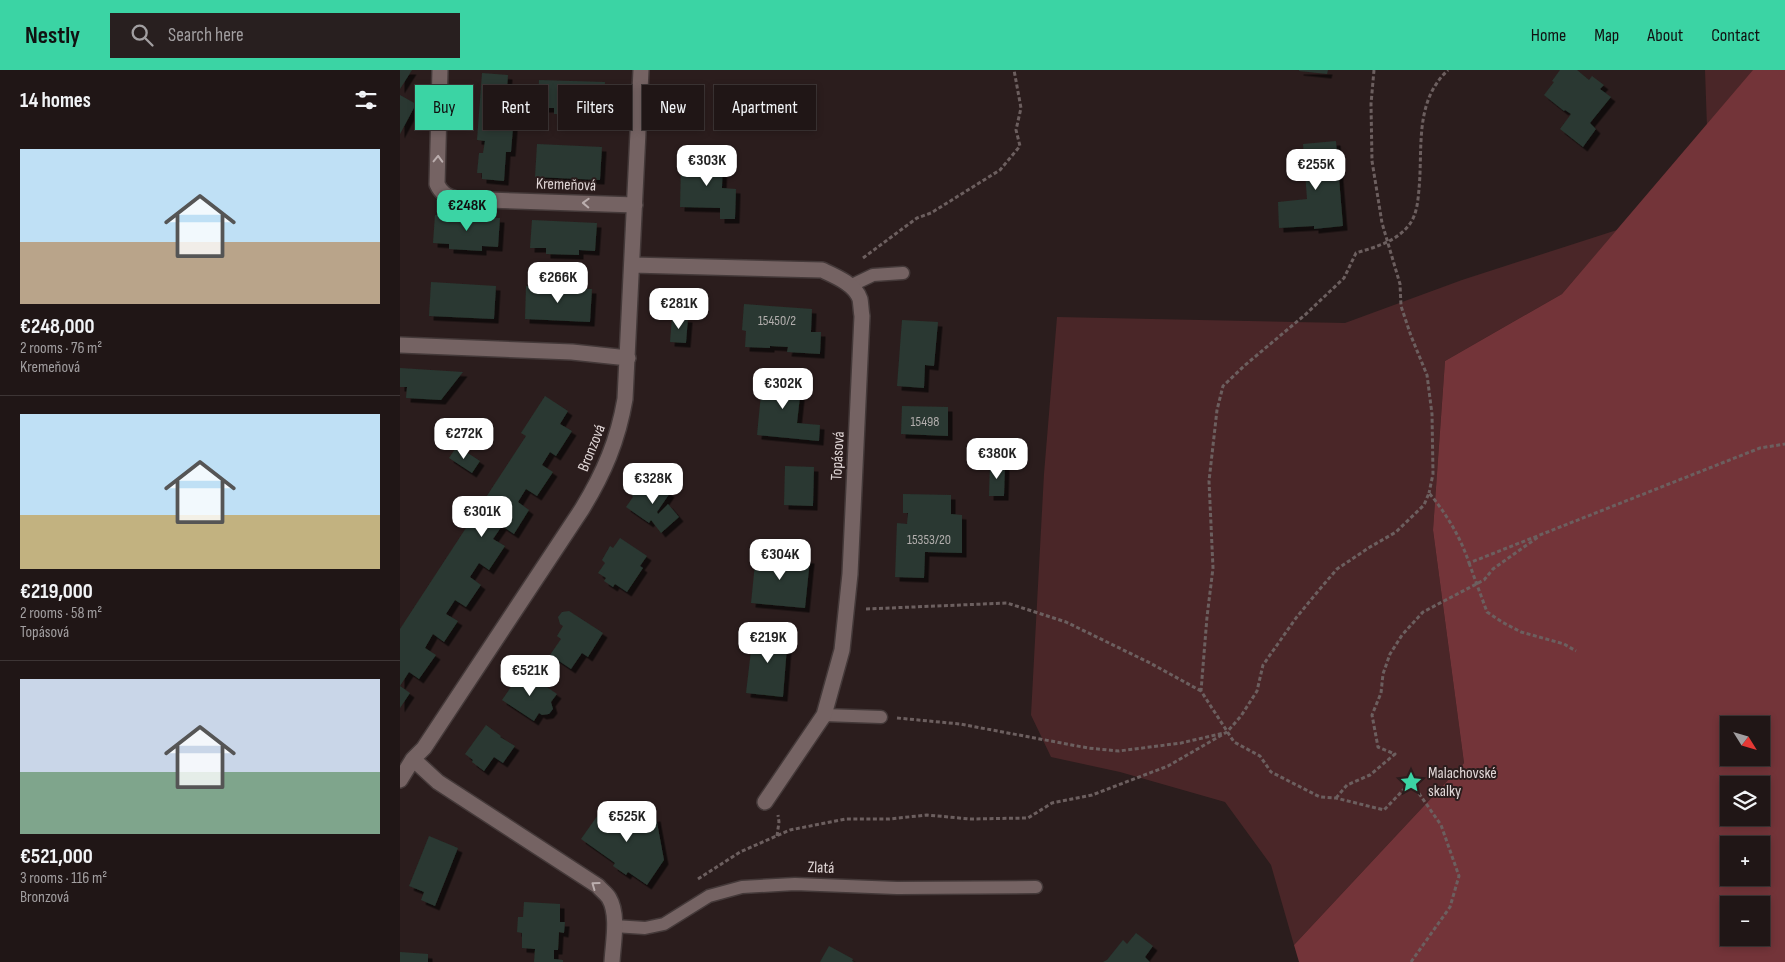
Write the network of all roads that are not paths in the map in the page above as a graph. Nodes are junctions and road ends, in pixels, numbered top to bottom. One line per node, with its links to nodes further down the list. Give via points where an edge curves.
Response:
1 (440, 70): 3 (street, Kremeňová, one-way to 1, via 448,197 437,184)
2 (641, 70): 3 (street, Bronzová)
3 (635, 205): 4 (street, Bronzová)
4 (632, 265): 6 (street, Topásová, via 822,270); 8 (street, Bronzová)
5 (903, 273): 6 (lane, via 872,276)
6 (850, 286): 9 (street, Topásová, via 860,298 862,316 848,610 842,650)
7 (400, 345): 8 (street, via 572,352)
8 (628, 358): 11 (street, Bronzová, via 621,422 615,444 595,487 424,748)
9 (824, 716): 10 (lane); 13 (street, Topásová)
10 (881, 717)
11 (407, 760): 12 (street, Bronzová); 15 (street, one-way to 11, via 613,907 598,886)
12 (400, 780)
13 (765, 802)
14 (1036, 887): 15 (lane, Zlatá, via 897,888 794,884 742,887 709,896 664,924 645,928)
15 (614, 926): 16 (street)
16 (612, 962)

